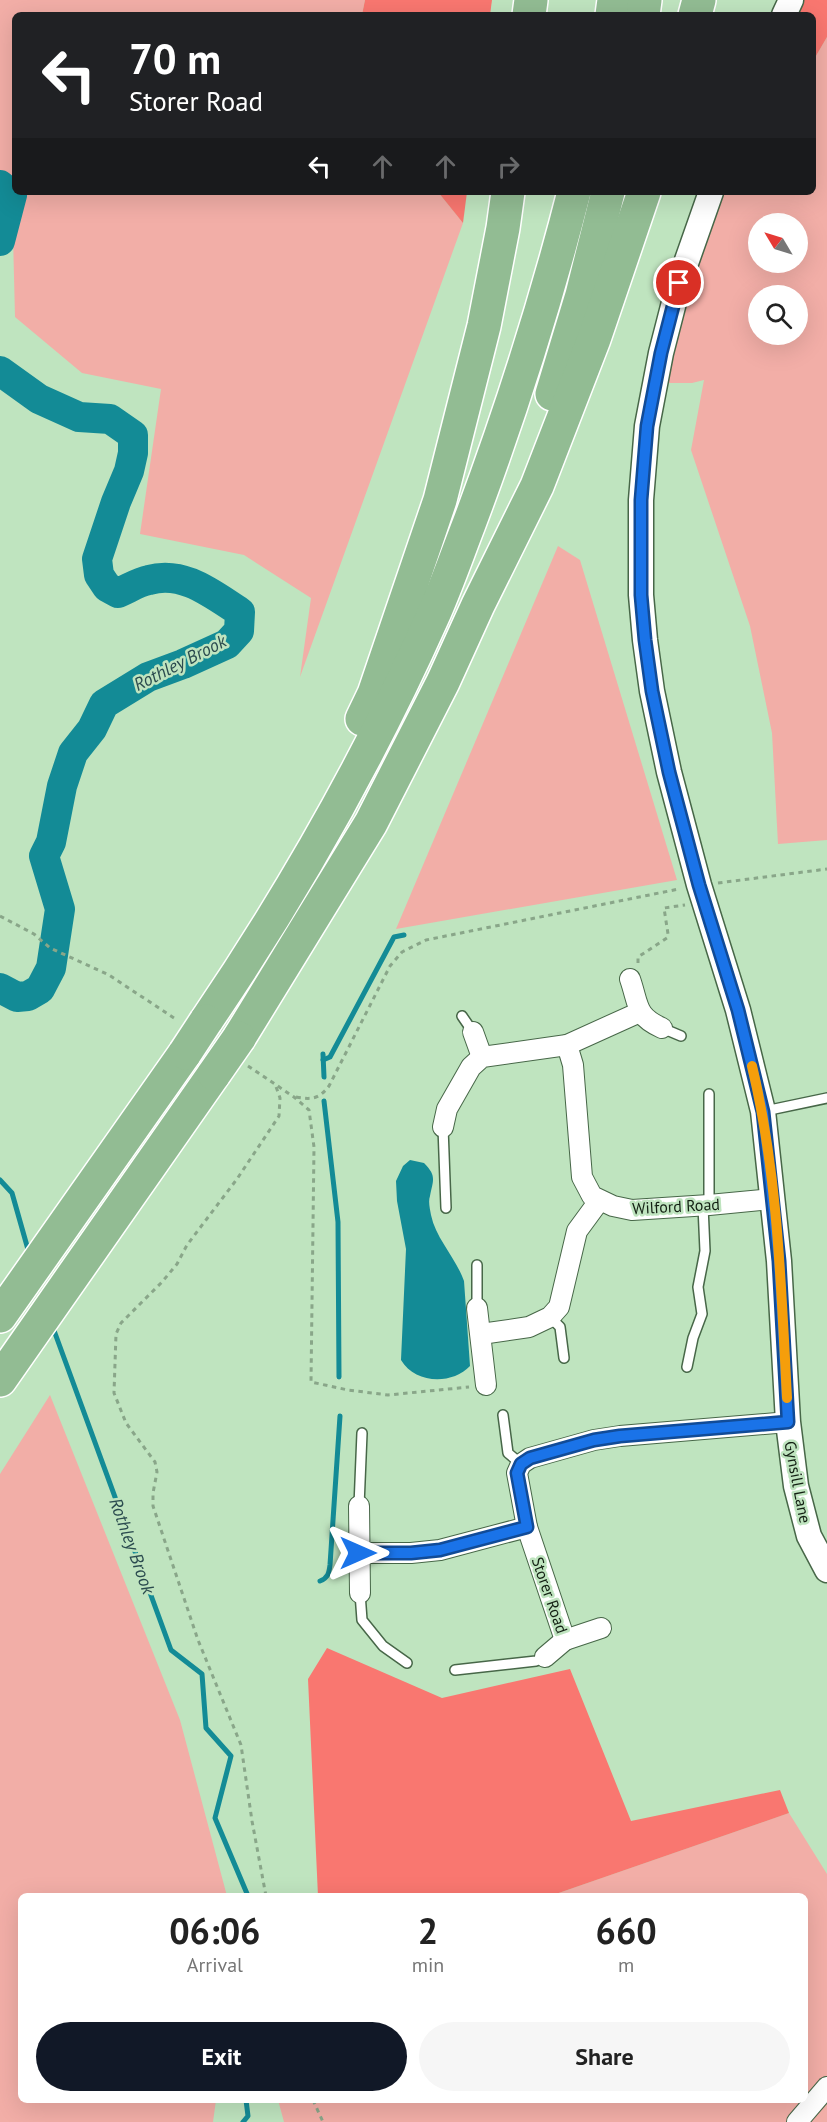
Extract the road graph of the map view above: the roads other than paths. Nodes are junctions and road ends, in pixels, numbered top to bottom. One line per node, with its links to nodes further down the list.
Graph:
1 (508, 195): 8 (highway)
2 (573, 195): 8 (highway)
3 (607, 195): 6 (highway)
4 (643, 195): 6 (highway)
5 (710, 195): 18 (street, Gynsill Lane)
6 (478, 605): 31 (highway, bridge)
7 (630, 981): 9 (street)
8 (231, 984): 25 (highway, bridge)
9 (640, 1012): 11 (street); 14 (street)
10 (462, 1016): 12 (lane)
11 (662, 1028): 13 (lane)
12 (473, 1032): 15 (street)
13 (681, 1036)
14 (567, 1045): 15 (street); 21 (street)
15 (482, 1057): 19 (street)
16 (709, 1094): 22 (lane)
17 (827, 1098): 18 (lane)
18 (763, 1112): 20 (street, Gynsill Lane)
19 (443, 1127): 23 (lane)
20 (772, 1199): 22 (street, Wilford Road); 34 (street, Gynsill Lane)
21 (599, 1201): 22 (street, Wilford Road); 27 (street)
22 (706, 1206): 30 (lane)
23 (446, 1208)
24 (477, 1265): 26 (lane)
25 (8, 1305)
26 (477, 1308): 28 (street)
27 (550, 1317): 28 (street); 29 (lane)
28 (481, 1334): 32 (street)
29 (564, 1358)
30 (687, 1367)
31 (0, 1380)
32 (486, 1385)
33 (503, 1415): 36 (lane)
34 (788, 1422): 36 (street); 40 (street, Gynsill Lane)
35 (362, 1433): 37 (lane)
36 (521, 1464): 38 (street, Storer Road)
37 (359, 1506): 39 (street)
38 (527, 1527): 39 (street); 43 (street, Storer Road)
39 (358, 1553): 41 (street)
40 (827, 1570)
41 (360, 1593): 45 (lane)
42 (601, 1628): 43 (street, Storer Road)
43 (565, 1640): 44 (street, Storer Road)
44 (545, 1657): 46 (lane)
45 (407, 1663)
46 (455, 1670)
47 (827, 2087): 48 (street)
48 (797, 2122)

